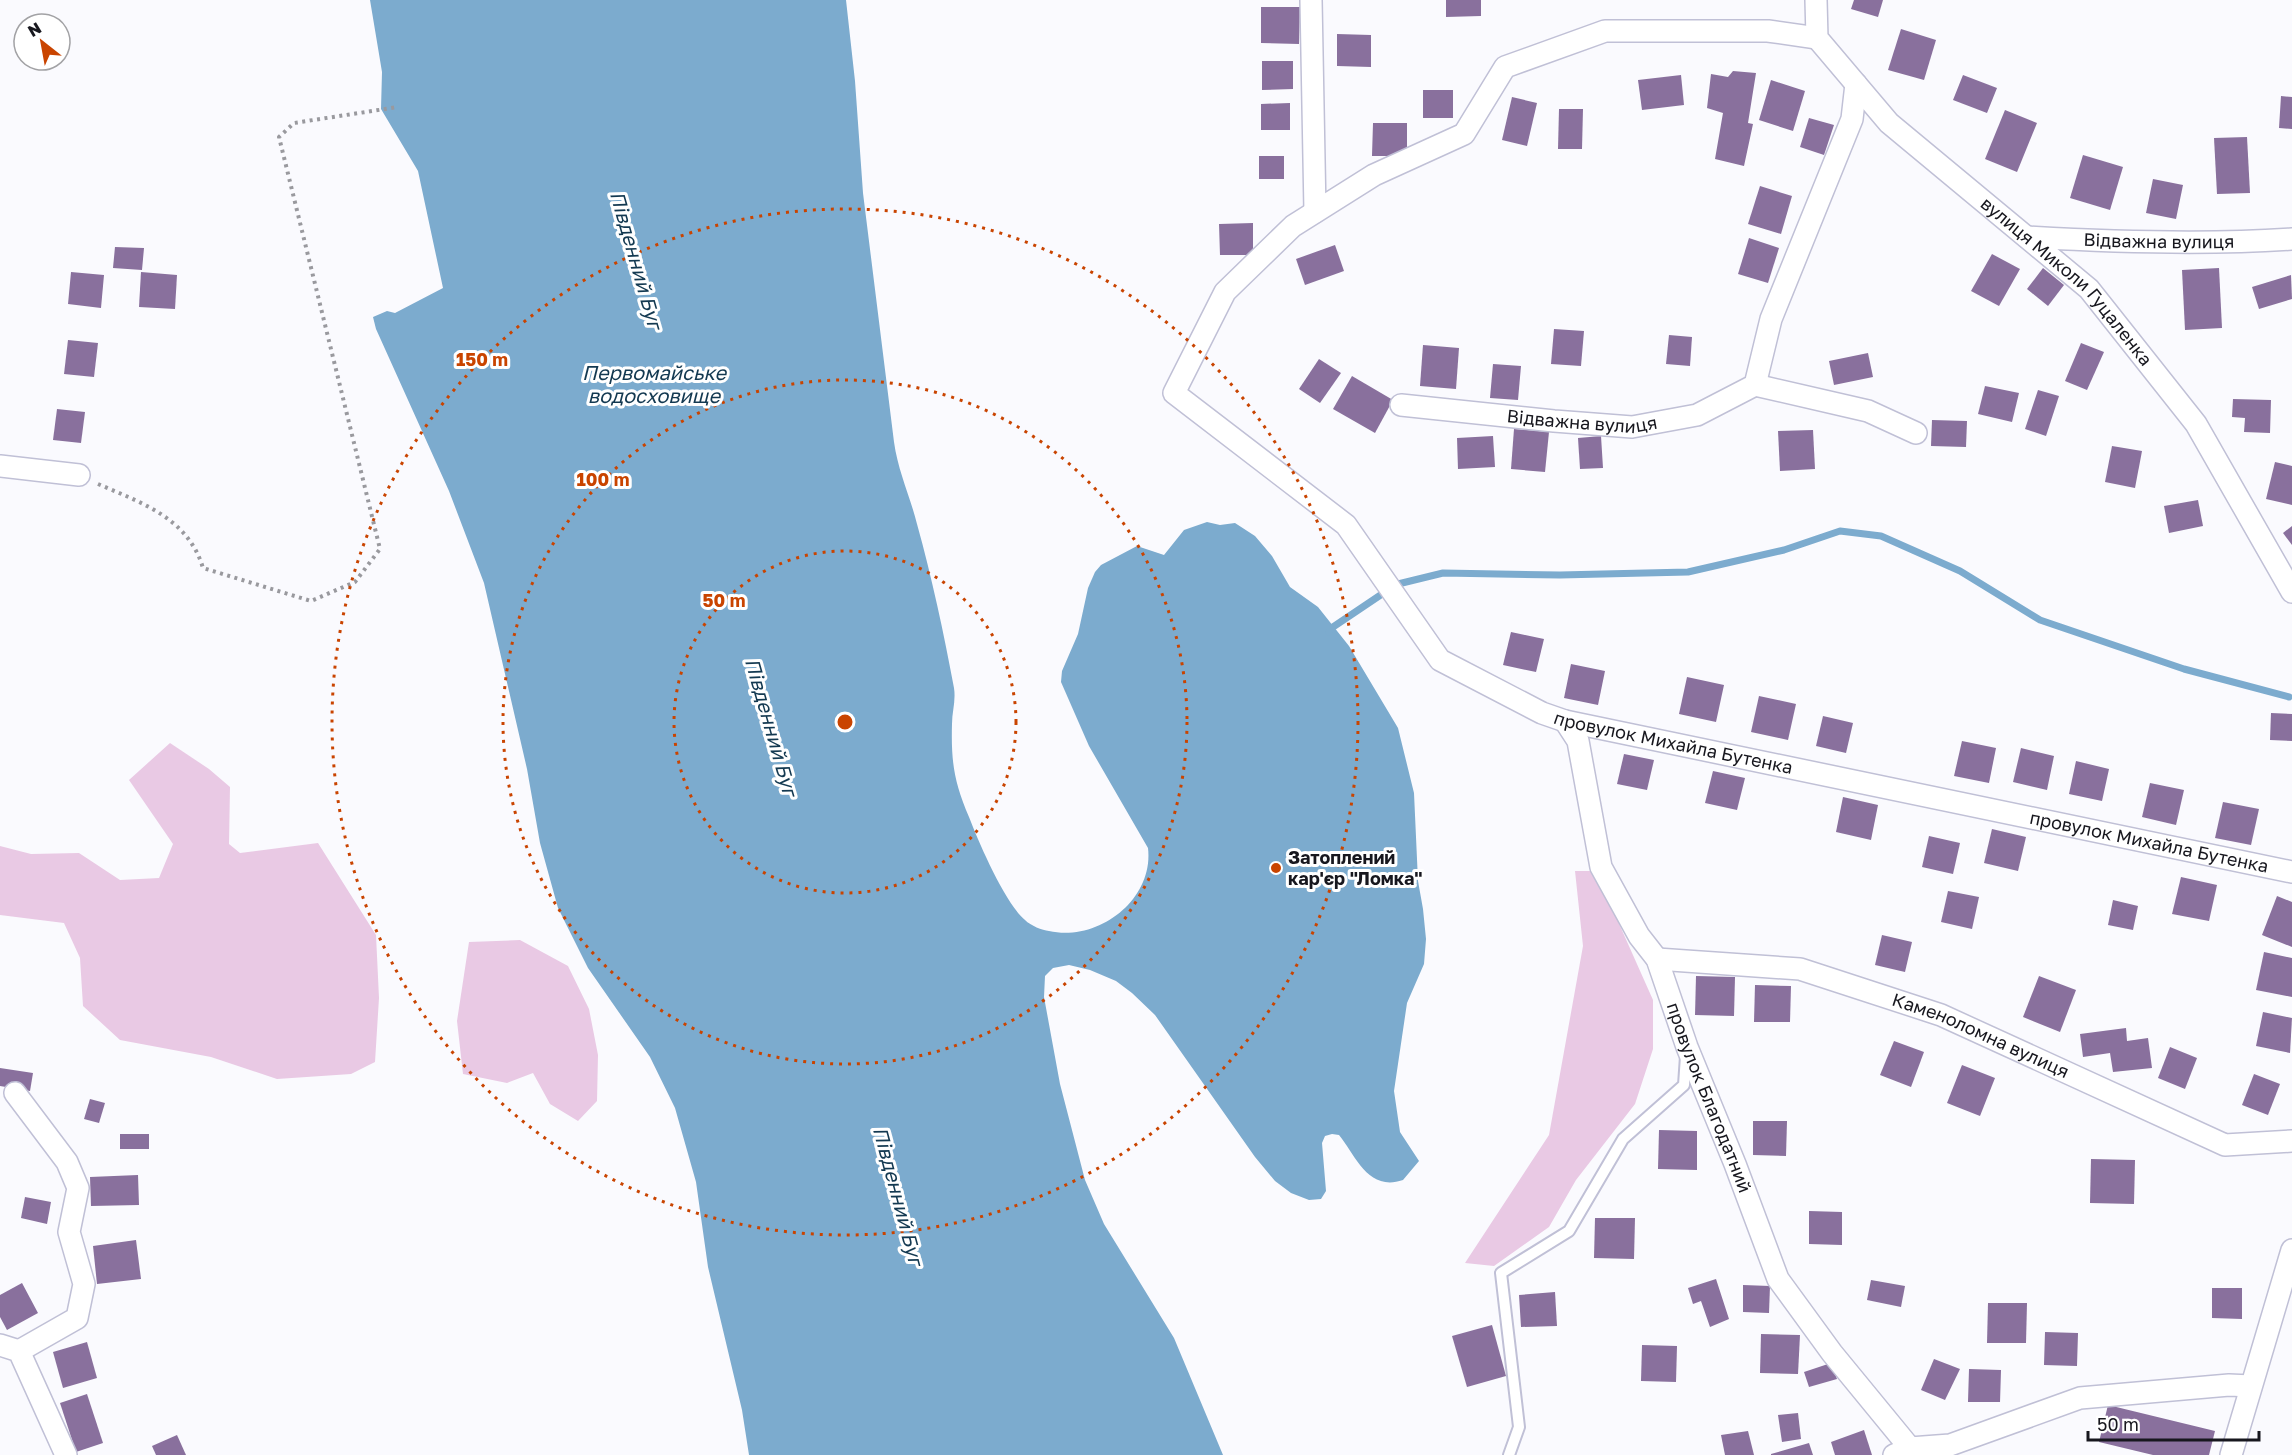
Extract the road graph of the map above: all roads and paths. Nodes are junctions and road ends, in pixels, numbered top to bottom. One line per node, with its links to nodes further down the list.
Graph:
1 (1311, 0): 6 (street)
2 (1816, 0): 3 (street)
3 (1817, 38): 4 (street, вулиця Миколи Гуцаленка); 6 (street)
4 (1856, 84): 7 (street, вулиця Миколи Гуцаленка); 9 (street)
5 (398, 107): 13 (path)
6 (1315, 213): 15 (street, провулок Михайла Бутенка)
7 (2027, 237): 8 (street, Відважна вулиця); 14 (street, вулиця Миколи Гуцаленка)
8 (2292, 239)
9 (1755, 384): 10 (street, Відважна вулиця); 11 (street)
10 (1401, 405)
11 (1916, 433)
12 (0, 466): 13 (street)
13 (79, 476)
14 (2292, 592)
15 (1565, 721): 16 (street, провулок Михайла Бутенка); 17 (street, провулок Благодатний)
16 (2292, 872)
17 (1657, 959): 18 (street, провулок Благодатний); 20 (street, Каменоломна вулиця)
18 (1687, 1047): 24 (street, провулок Благодатний); 26 (lane)
19 (15, 1094): 22 (street)
20 (2292, 1141)
21 (2292, 1250): 23 (street)
22 (10, 1348): 25 (street)
23 (2251, 1386): 24 (street); 27 (street)
24 (1902, 1451)
25 (66, 1455)
26 (1509, 1455)
27 (2231, 1455)

